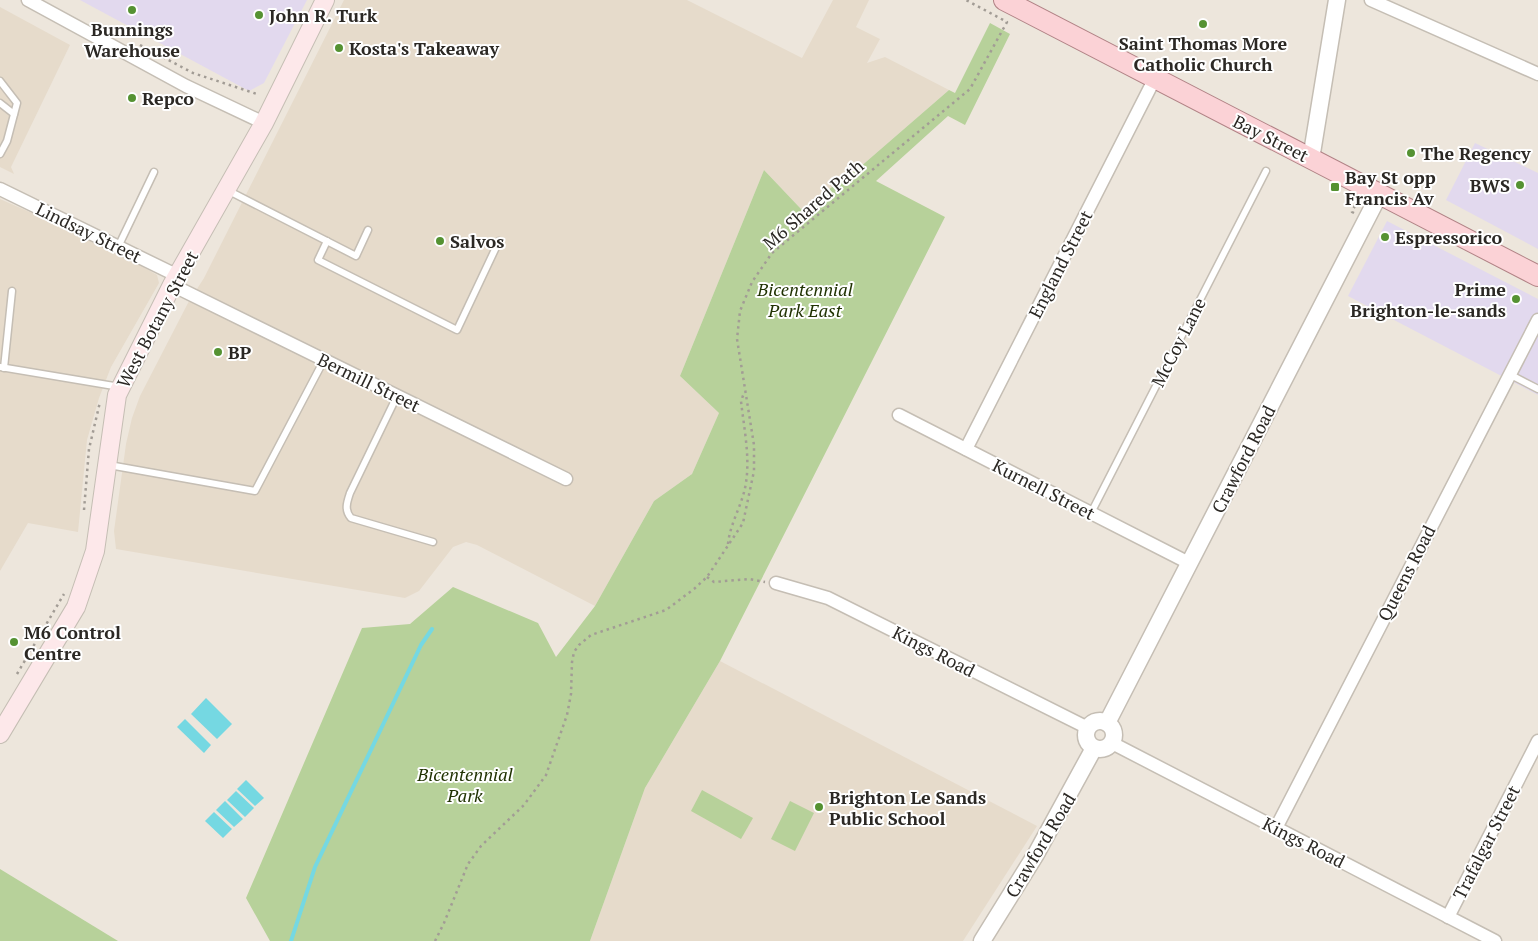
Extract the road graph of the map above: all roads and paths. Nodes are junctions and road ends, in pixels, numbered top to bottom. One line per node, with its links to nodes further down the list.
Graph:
1 (28, 0): 14 (street)
2 (324, 0): 14 (main road, West Botany Street)
3 (966, 0): 37 (path, M6 Shared Path)
4 (1004, 0): 9 (main road, Bay Street)
5 (1337, 0): 16 (street)
6 (1371, 0): 8 (street)
7 (136, 43): 11 (path)
8 (1538, 74)
9 (1155, 78): 16 (main road, Bay Street); 40 (street, England Street)
10 (0, 80): 13 (lane)
11 (257, 94)
12 (0, 103): 13 (lane)
13 (14, 114): 15 (lane)
14 (264, 123): 20 (main road, West Botany Street)
15 (0, 154)
16 (1311, 159): 21 (main road, Bay Street)
17 (1266, 171): 43 (lane, McCoy Lane)
18 (154, 172): 27 (lane)
19 (0, 189): 27 (street, Lindsay Street)
20 (226, 190): 25 (lane); 29 (main road, West Botany Street)
21 (1379, 195): 28 (main road, Bay Street); 46 (street, Crawford Road)
22 (1357, 202): 23 (path)
23 (1352, 212)
24 (368, 230): 25 (lane)
25 (327, 241): 26 (lane)
26 (499, 241)
27 (118, 247): 29 (street, Lindsay Street)
28 (1538, 276)
29 (175, 281): 32 (street, Bermill Street); 35 (main road, West Botany Street)
30 (12, 291): 33 (lane)
31 (1538, 320): 34 (street, Queens Road)
32 (324, 360): 38 (street, Bermill Street); 41 (lane)
33 (2, 368): 35 (lane)
34 (1509, 374): 36 (lane); 55 (street, Queens Road)
35 (121, 387): 41 (main road, West Botany Street)
36 (1538, 389)
37 (744, 392): 45 (path); 45 (path, M6 Shared Path)
38 (397, 396): 42 (street, Bermill Street); 44 (lane)
39 (899, 415): 40 (street, Kurnell Street)
40 (966, 449): 43 (street, Kurnell Street)
41 (107, 465): 51 (main road, West Botany Street)
42 (566, 479)
43 (1091, 513): 46 (street, Kurnell Street)
44 (433, 542)
45 (728, 545): 47 (path, M6 Shared Path)
46 (1189, 563): 49 (street, Crawford Road)
47 (707, 577): 48 (path); 57 (path, M6 Shared Path)
48 (776, 583): 50 (street, Kings Road)
49 (1107, 723): 50 (street); 53 (street)
50 (1088, 728): 54 (street)
51 (0, 734)
52 (1538, 741): 56 (street, Trafalgar Street)
53 (1112, 743): 54 (street); 55 (street, Kings Road)
54 (1094, 748): 58 (street, Crawford Road)
55 (1276, 828): 56 (street, Kings Road)
56 (1448, 916): 59 (street, Kings Road)
57 (435, 941)
58 (982, 941)
59 (1495, 941)

